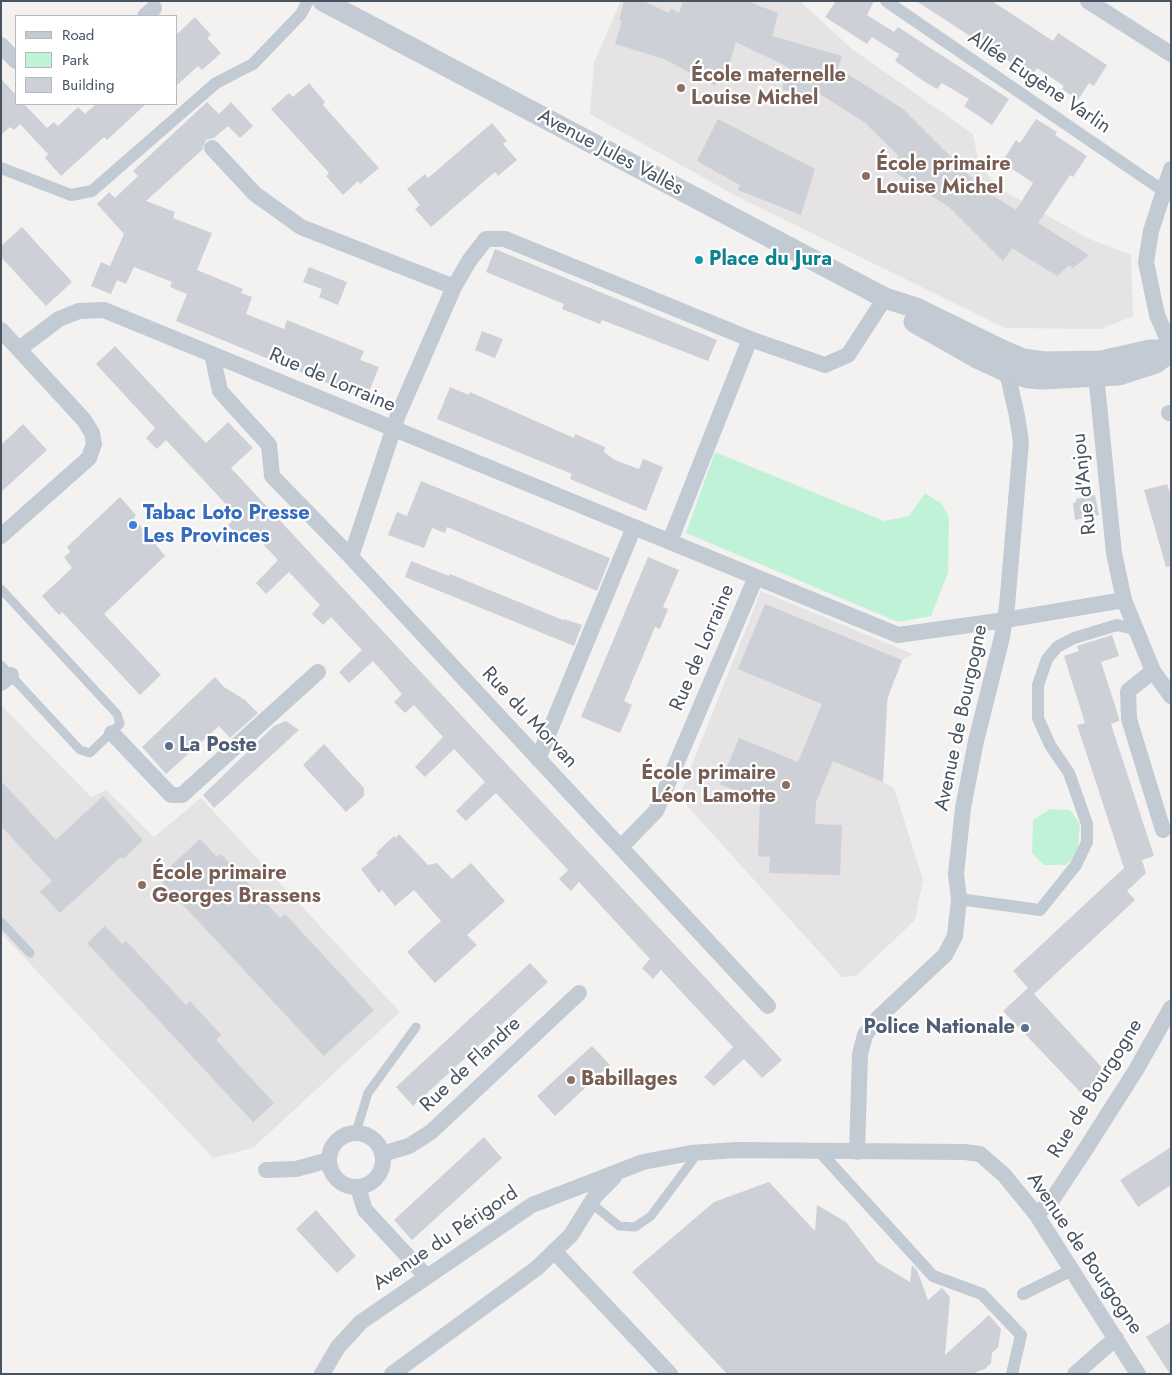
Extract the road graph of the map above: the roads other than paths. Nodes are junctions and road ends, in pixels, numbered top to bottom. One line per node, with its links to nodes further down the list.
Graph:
1 (308, 1): 9 (street)
2 (323, 1): 13 (street, Avenue Jules Vallès)
3 (886, 1): 11 (street, Allée Eugène Varlin)
4 (1088, 1): 6 (street)
5 (1, 45): 7 (street)
6 (1171, 54)
7 (15, 60)
8 (212, 148): 12 (street)
9 (1, 168)
10 (1171, 169): 11 (street)
11 (1167, 194): 17 (street)
12 (454, 286): 15 (street); 22 (street)
13 (890, 301): 15 (street); 20 (street, Avenue Jules Vallès); 21 (street, Avenue Jules Vallès)
14 (1, 330): 16 (street)
15 (750, 339): 25 (street)
16 (19, 349): 18 (street, Rue de Lorraine); 24 (street)
17 (1171, 350): 19 (street)
18 (212, 354): 22 (street, Rue de Lorraine); 26 (street, Rue du Morvan)
19 (1095, 369): 20 (street); 29 (street, Rue d'Anjou)
20 (1043, 371): 21 (street, Avenue Jules Vallès)
21 (1007, 372): 30 (street, Avenue de Bourgogne)
22 (394, 430): 23 (street, Rue de Lorraine); 26 (street)
23 (634, 527): 25 (street, Rue de Lorraine); 37 (street)
24 (1, 536)
25 (670, 541): 27 (street, Rue de Lorraine)
26 (351, 557): 37 (street, Rue du Morvan)
27 (756, 577): 30 (street); 39 (street, Rue de Lorraine)
28 (1, 589): 36 (lane)
29 (1124, 600): 30 (street); 31 (street, Rue d'Anjou)
30 (1005, 620): 40 (street, Avenue de Bourgogne)
31 (1134, 629): 32 (street, Rue d'Anjou); 40 (street)
32 (1153, 671): 35 (street, Rue d'Anjou); 38 (street)
33 (318, 672): 36 (street)
34 (4, 674): 36 (lane)
35 (1170, 693)
36 (112, 733)
37 (538, 759): 39 (street, Rue du Morvan)
38 (1163, 830)
39 (621, 847): 44 (street, Rue du Morvan)
40 (959, 899): 49 (street, Avenue de Bourgogne)
41 (1, 922): 42 (lane)
42 (30, 953)
43 (579, 993): 51 (street, Rue de Flandre)
44 (768, 1006)
45 (1171, 1008): 57 (street, Rue de Bourgogne)
46 (416, 1027): 47 (lane)
47 (356, 1132): 51 (street); 52 (street)
48 (820, 1152): 49 (street, Avenue du Périgord); 50 (street, Avenue du Périgord); 66 (street)
49 (857, 1152): 57 (street, Avenue de Bourgogne)
50 (698, 1153): 54 (street, Avenue du Périgord); 56 (lane)
51 (382, 1154): 55 (street)
52 (329, 1160): 53 (street); 55 (street)
53 (266, 1170)
54 (618, 1173): 56 (street, Avenue du Périgord); 60 (street, Avenue du Périgord)
55 (358, 1188): 60 (street)
56 (591, 1203): 58 (street, Avenue du Périgord)
57 (1036, 1214): 59 (street, Avenue de Bourgogne)
58 (554, 1251): 64 (street, Avenue du Périgord); 65 (street)
59 (1072, 1270): 61 (street); 62 (street, Avenue de Bourgogne)
60 (426, 1276): 63 (street, Avenue du Périgord)
61 (1023, 1294)
62 (1116, 1338): 67 (street); 68 (street, Avenue de Bourgogne)
63 (322, 1374)
64 (392, 1374)
65 (670, 1374)
66 (1012, 1374)
67 (1075, 1374)
68 (1138, 1374)

